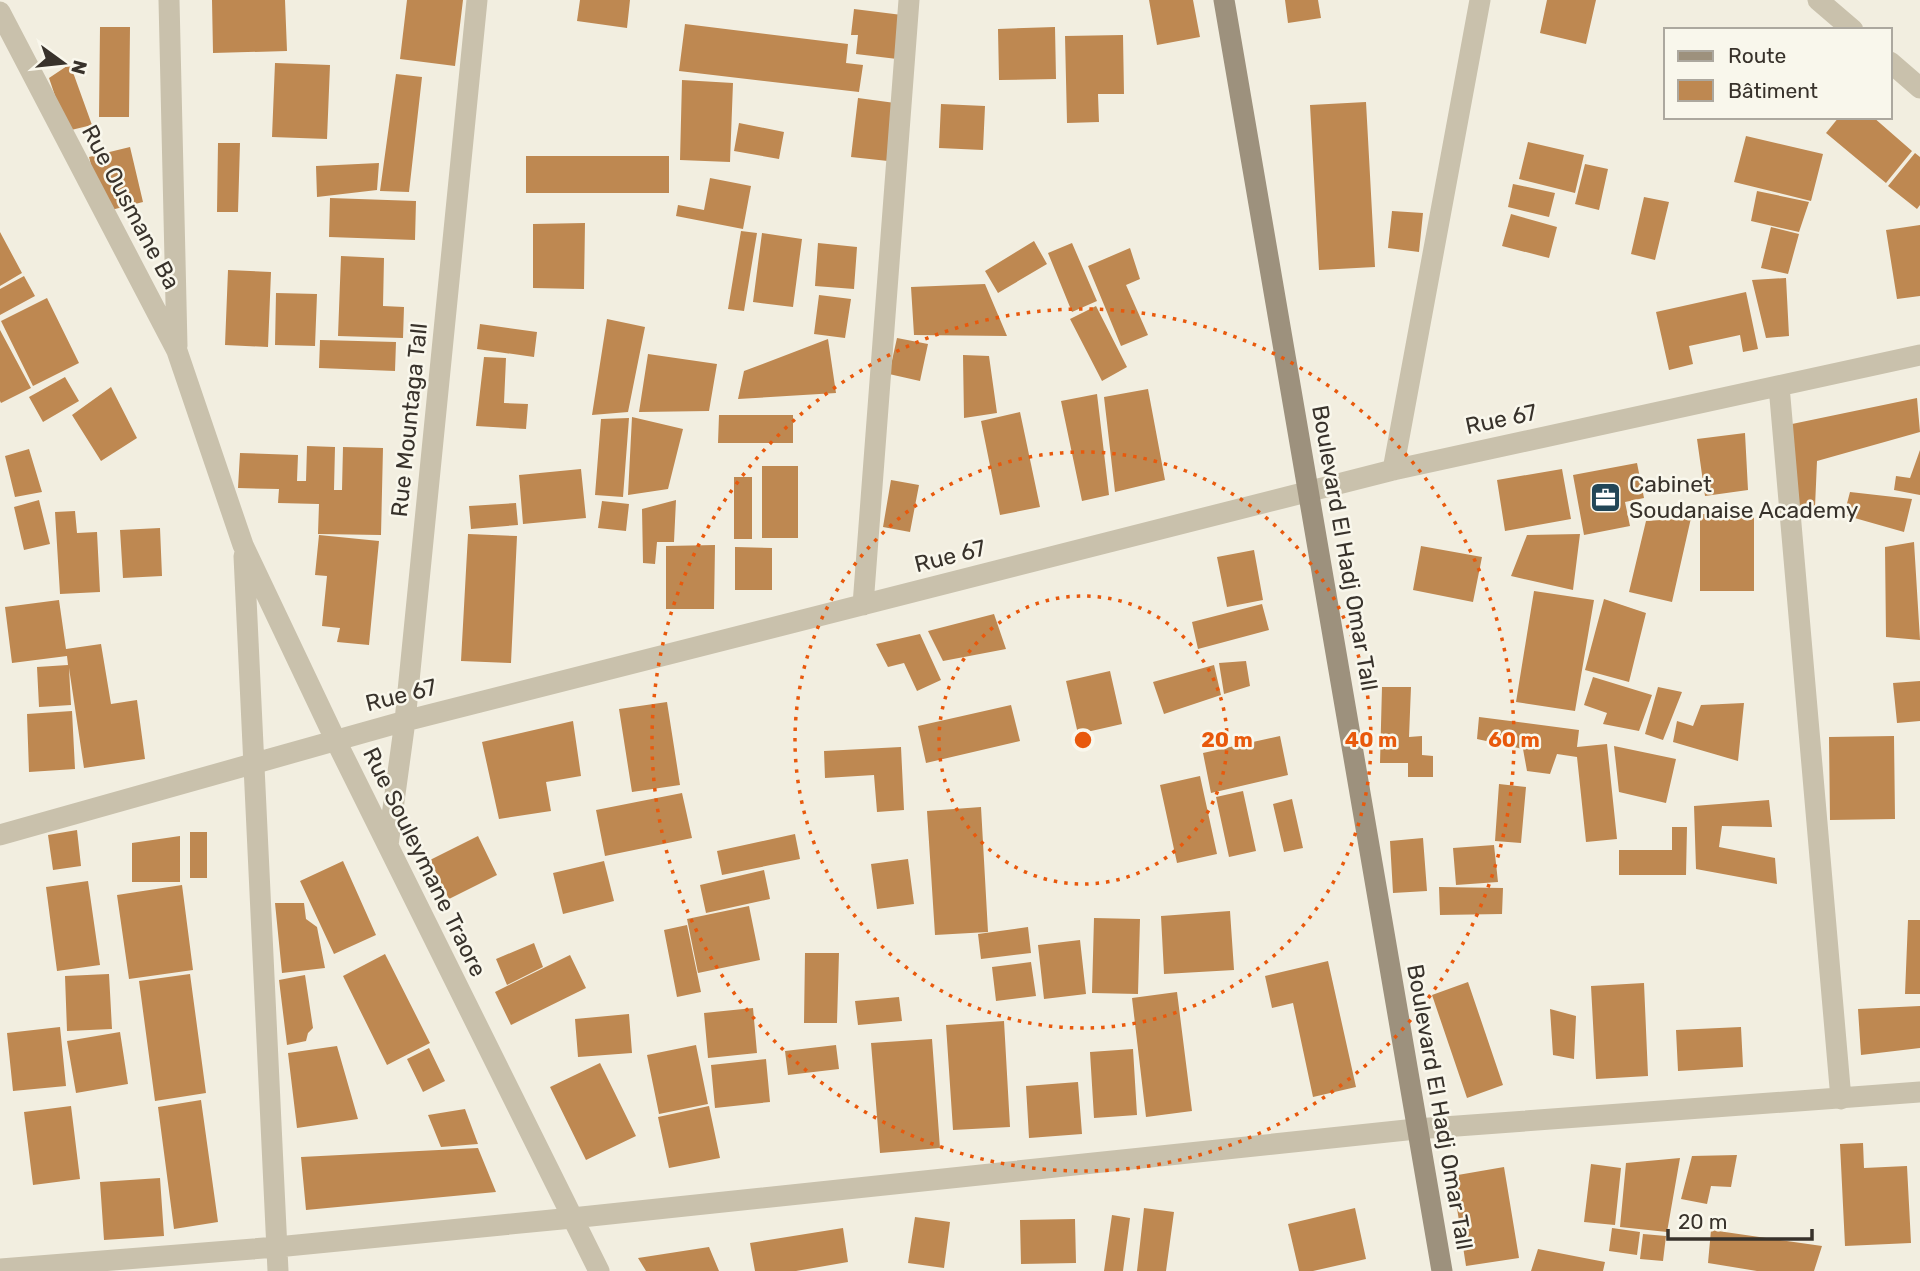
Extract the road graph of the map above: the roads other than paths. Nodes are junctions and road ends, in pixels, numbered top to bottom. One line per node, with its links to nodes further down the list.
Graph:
1 (169, 0): 11 (street)
2 (477, 0): 18 (street, Rue Mountaga Tall)
3 (909, 0): 17 (street)
4 (1224, 0): 15 (street, Boulevard El Hadj Omar Tall)
5 (1480, 0): 14 (street)
6 (1818, 0): 8 (street)
7 (0, 12): 11 (street, Rue Ousmane Ba)
8 (1851, 28)
9 (1892, 64): 10 (street)
10 (1920, 88)
11 (177, 351): 16 (street, Rue Souleymane Traore)
12 (1920, 355): 13 (street, Rue 67)
13 (1779, 386): 14 (street, Rue 67); 24 (street)
14 (1393, 470): 15 (street, Rue 67)
15 (1309, 492): 17 (street, Rue 67); 25 (street, Boulevard El Hadj Omar Tall)
16 (243, 545): 19 (street, Rue Souleymane Traore); 20 (street)
17 (863, 605): 18 (street, Rue 67)
18 (405, 721): 19 (street, Rue 67); 22 (street, Rue Mountaga Tall)
19 (335, 739): 20 (street, Rue 67); 22 (street, Rue Souleymane Traore)
20 (254, 763): 21 (street, Rue 67); 27 (street)
21 (0, 835)
22 (388, 845): 26 (street, Rue Souleymane Traore)
23 (1920, 1092): 24 (street)
24 (1842, 1099): 25 (street)
25 (1416, 1129): 26 (street); 31 (street, Boulevard El Hadj Omar Tall)
26 (572, 1218): 27 (street); 30 (street, Rue Souleymane Traore)
27 (276, 1247): 28 (street); 29 (street)
28 (0, 1269)
29 (278, 1271)
30 (599, 1271)
31 (1442, 1271)

